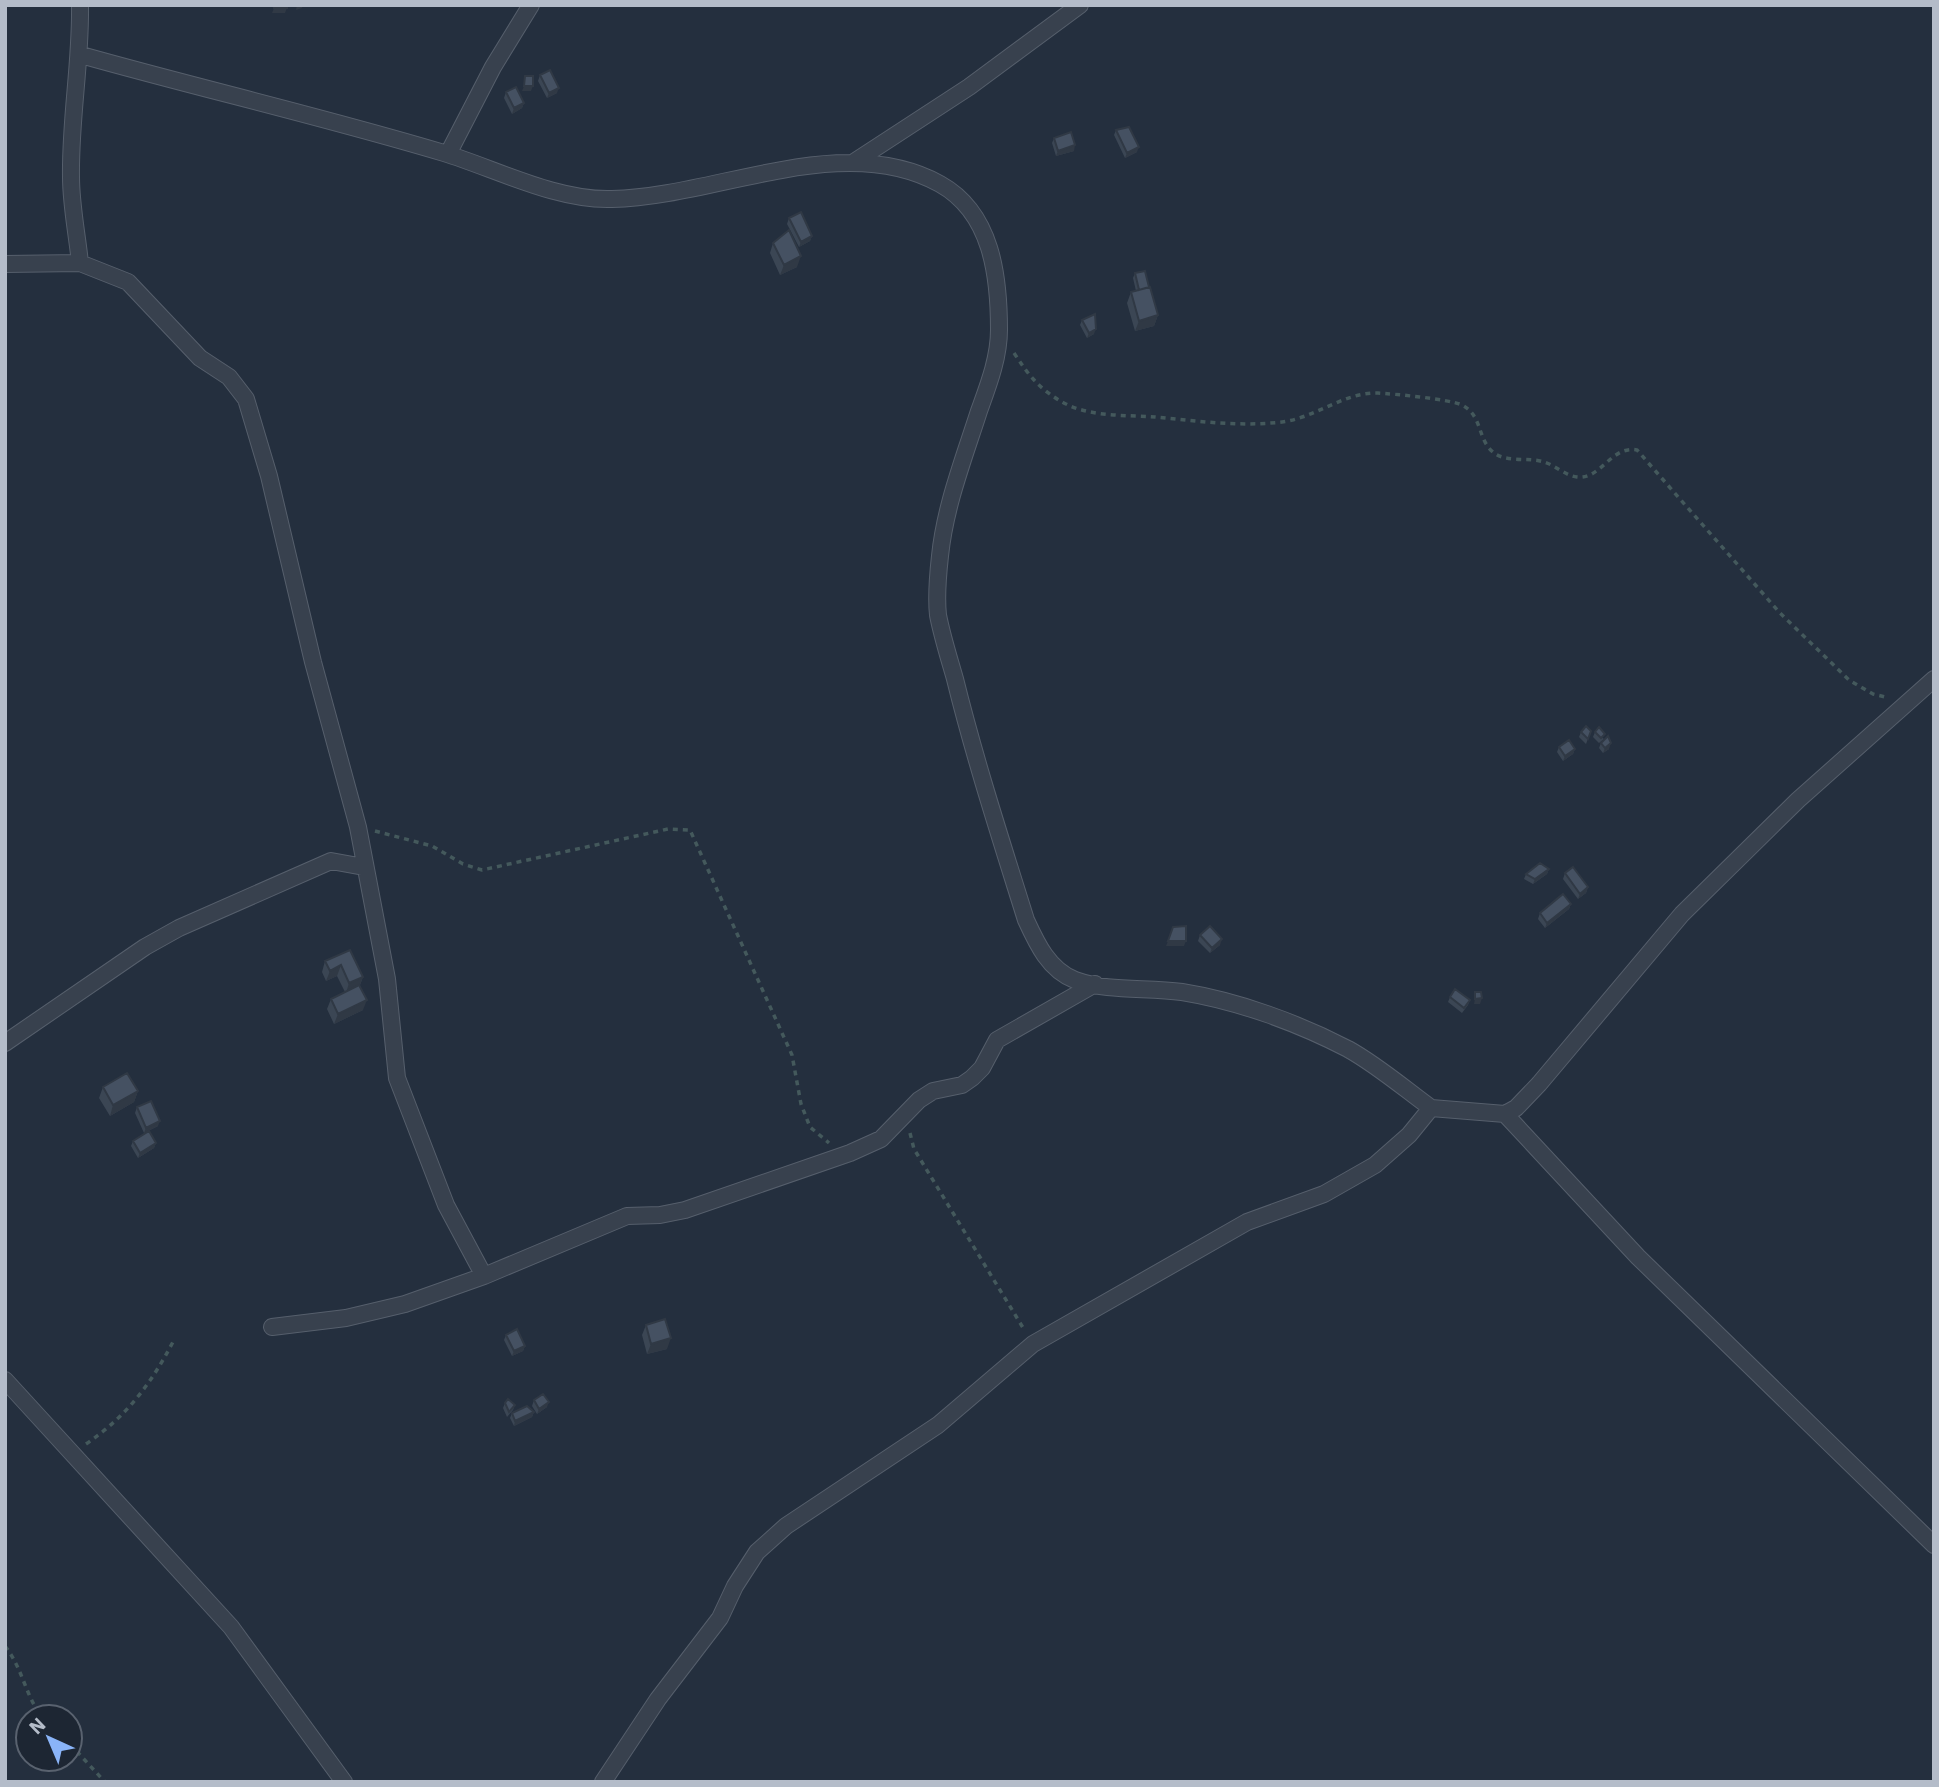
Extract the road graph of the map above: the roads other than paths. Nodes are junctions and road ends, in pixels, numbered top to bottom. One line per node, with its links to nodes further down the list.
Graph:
1 (80, 5): 4 (street)
2 (531, 5): 5 (street)
3 (1080, 5): 6 (street)
4 (81, 55): 5 (street); 7 (street)
5 (448, 155): 6 (street)
6 (854, 162): 11 (street)
7 (80, 263): 8 (street); 10 (street)
8 (5, 264)
9 (1934, 679): 14 (street)
10 (364, 867): 12 (street); 15 (street)
11 (1095, 984): 13 (street); 15 (street)
12 (5, 1043)
13 (1432, 1108): 14 (street); 20 (street)
14 (1505, 1114): 18 (street)
15 (484, 1276): 16 (street)
16 (272, 1327)
17 (5, 1380): 19 (street)
18 (1934, 1545)
19 (344, 1782)
20 (603, 1782)

